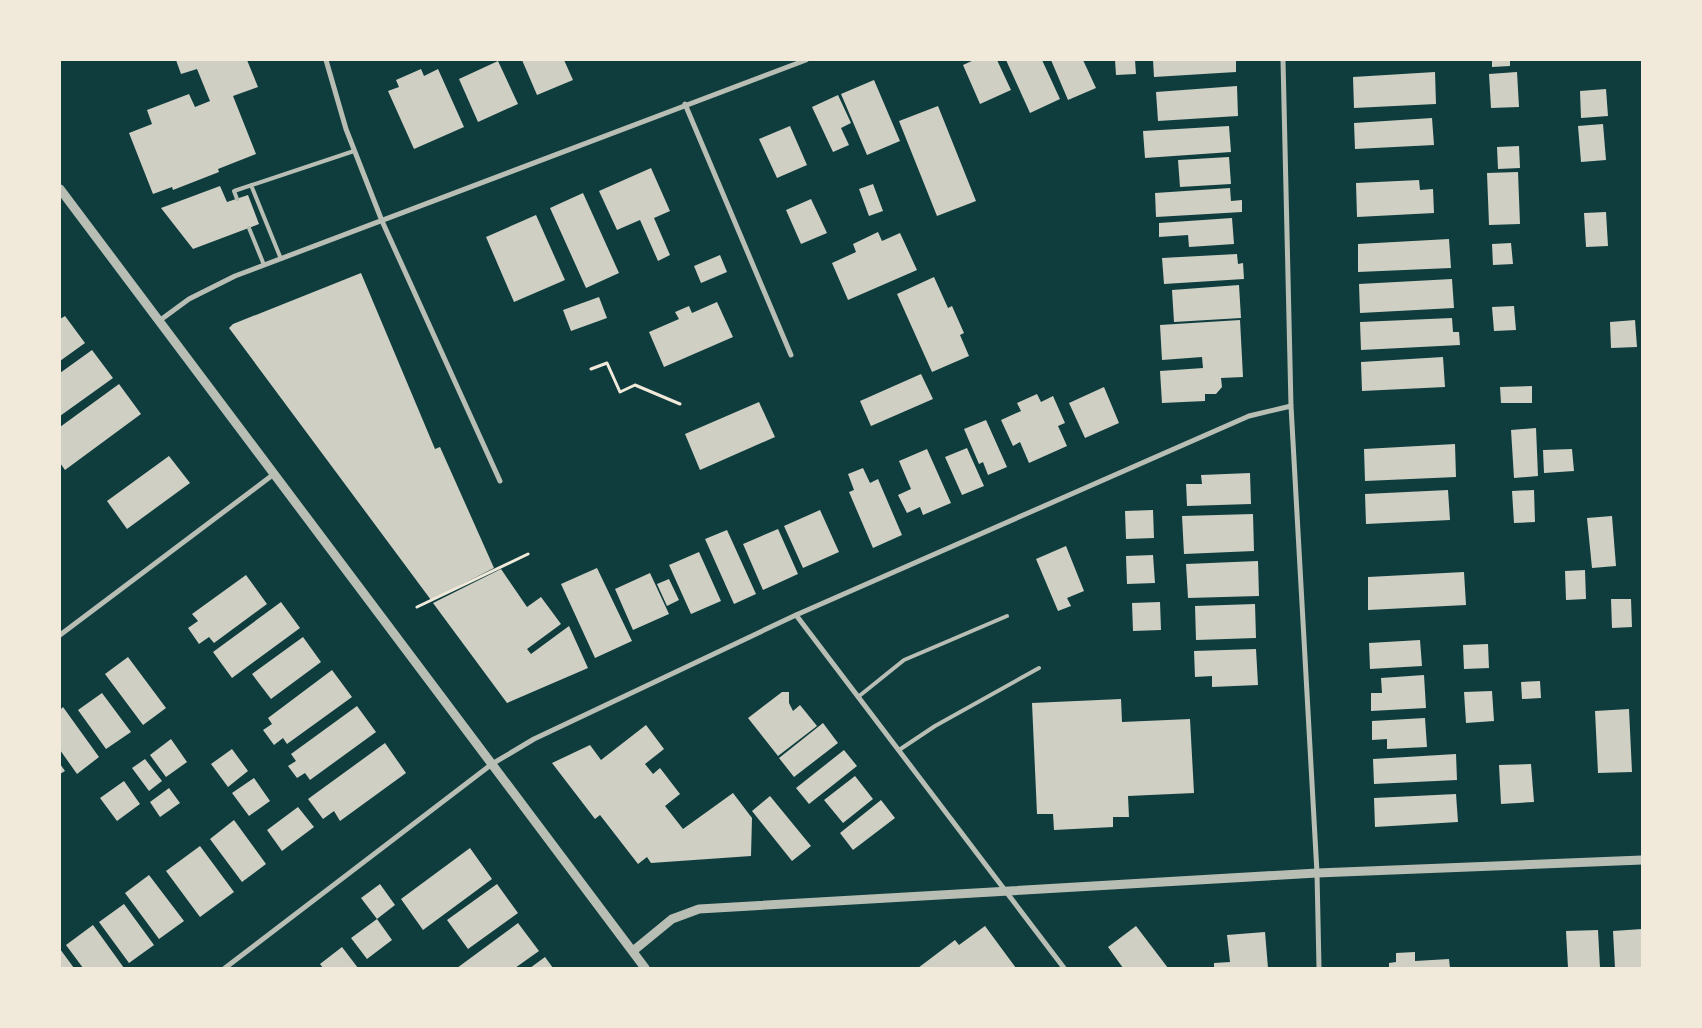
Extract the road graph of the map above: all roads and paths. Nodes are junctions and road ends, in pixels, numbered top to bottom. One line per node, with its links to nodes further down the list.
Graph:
1 (326, 60): 5 (street)
2 (806, 60): 4 (street)
3 (1283, 60): 17 (street)
4 (685, 104): 9 (street); 14 (street)
5 (354, 150): 6 (lane); 9 (street)
6 (252, 184): 8 (lane); 11 (lane)
7 (60, 189): 13 (street)
8 (237, 199)
9 (382, 222): 11 (street); 19 (street)
10 (249, 228): 12 (lane)
11 (281, 259): 12 (street)
12 (264, 265): 13 (street)
13 (159, 321): 18 (street)
14 (791, 355)
15 (591, 369): 16 (path)
16 (680, 404)
17 (1291, 406): 22 (street); 30 (street)
18 (275, 474): 24 (street); 28 (street)
19 (500, 481)
20 (528, 554): 21 (path)
21 (417, 607)
22 (796, 616): 26 (street); 28 (street)
23 (1007, 616): 26 (lane)
24 (60, 635)
25 (1039, 668): 27 (lane)
26 (858, 697): 27 (street)
27 (899, 750): 31 (street)
28 (492, 764): 32 (street); 33 (street)
29 (1642, 860): 30 (street)
30 (1317, 873): 31 (street); 36 (street)
31 (1005, 891): 32 (street); 35 (street)
32 (633, 951): 34 (street)
33 (225, 968)
34 (645, 968)
35 (1064, 968)
36 (1319, 968)

